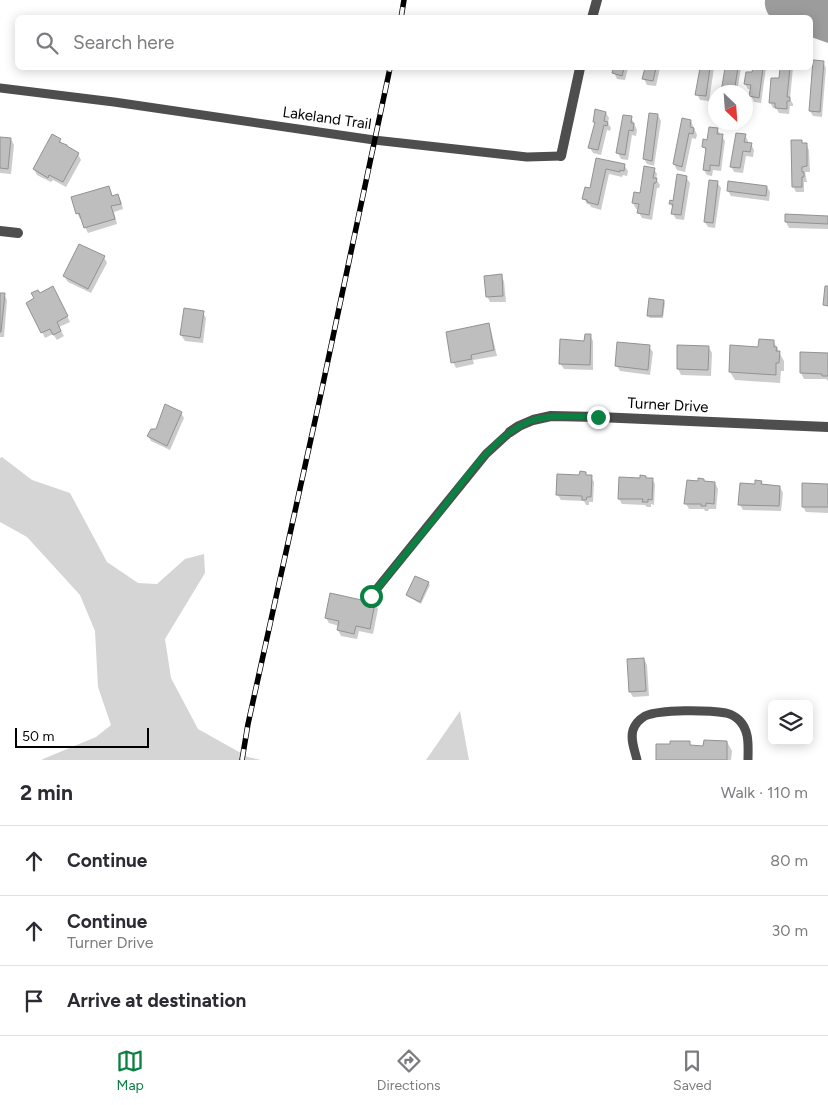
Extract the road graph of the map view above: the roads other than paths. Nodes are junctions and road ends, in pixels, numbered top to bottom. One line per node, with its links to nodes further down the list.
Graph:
1 (597, 0): 2 (street)
2 (593, 15)
3 (580, 70): 5 (street, Lakeland Trail)
4 (0, 88): 5 (lane, Lakeland Trail)
5 (561, 156)
6 (0, 231): 7 (street)
7 (18, 233)
8 (828, 427): 9 (street, Turner Drive)
9 (510, 432): 10 (lane)
10 (371, 596)
11 (638, 760): 12 (lane)
12 (748, 760)

